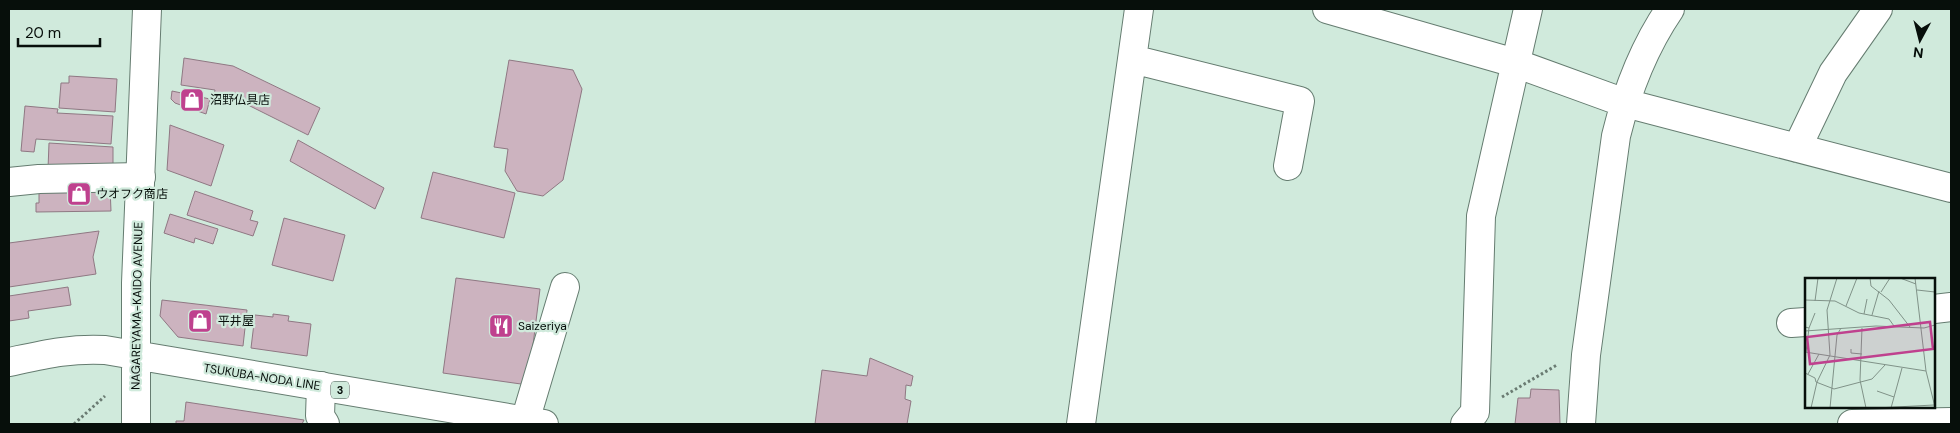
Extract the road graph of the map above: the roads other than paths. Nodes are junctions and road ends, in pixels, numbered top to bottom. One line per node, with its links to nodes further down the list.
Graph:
1 (148, 9): 12 (street, NAGAREYAMA-KAIDO AVENUE)
2 (1139, 9): 7 (street)
3 (1327, 9): 8 (street)
4 (1528, 9): 8 (street)
5 (1670, 9): 9 (street)
6 (1878, 9): 10 (street)
7 (1132, 59): 11 (street); 26 (street)
8 (1515, 63): 9 (street); 21 (street)
9 (1624, 103): 10 (street); 27 (street)
10 (1797, 148): 14 (street)
11 (1288, 166)
12 (140, 177): 13 (street); 18 (street, NAGAREYAMA-KAIDO AVENUE)
13 (9, 182)
14 (1951, 188)
15 (565, 287): 23 (street)
16 (1951, 307): 17 (street)
17 (1935, 309)
18 (135, 356): 19 (street, TSUKUBA-NODA LINE / 3); 20 (street, TSUKUBA-NODA LINE / 3); 24 (street, NAGAREYAMA-KAIDO AVENUE)
19 (9, 362)
20 (322, 386): 23 (street, TSUKUBA-NODA LINE / 3); 25 (street)
21 (1470, 418)
22 (1951, 422): 28 (street)
23 (535, 423)
24 (136, 424)
25 (325, 424)
26 (1081, 424)
27 (1581, 424)
28 (1852, 424)

